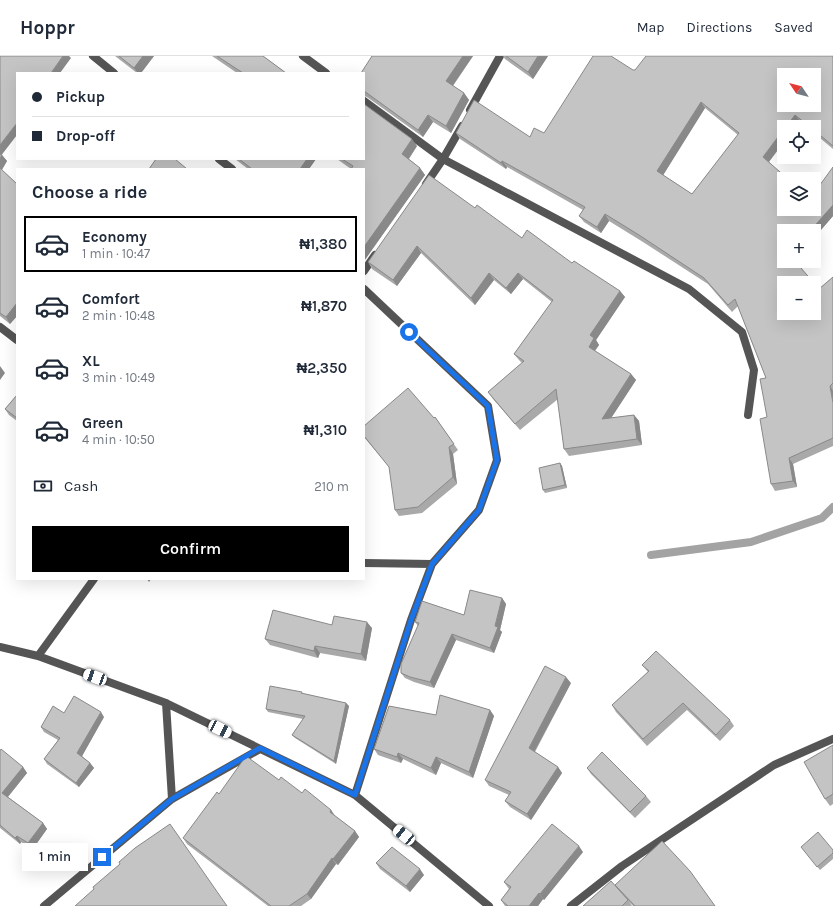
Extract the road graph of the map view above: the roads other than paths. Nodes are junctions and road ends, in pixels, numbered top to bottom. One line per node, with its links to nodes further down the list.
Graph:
1 (92, 56): 4 (street)
2 (303, 56): 5 (street)
3 (500, 56): 7 (street)
4 (113, 72)
5 (325, 72)
6 (365, 102): 7 (street)
7 (443, 159): 10 (street); 16 (street)
8 (221, 160): 9 (street)
9 (231, 168)
10 (421, 190)
11 (382, 246): 12 (street)
12 (365, 270)
13 (365, 290): 18 (street)
14 (0, 327): 15 (street)
15 (16, 339)
16 (748, 415)
17 (365, 563): 18 (street)
18 (432, 564): 25 (street)
19 (93, 580): 21 (street)
20 (0, 647): 21 (street)
21 (38, 656): 22 (street)
22 (166, 703): 24 (street); 26 (street)
23 (833, 739): 29 (street)
24 (260, 748): 25 (street); 26 (street)
25 (355, 795): 28 (street)
26 (172, 799): 27 (street)
27 (44, 906)
28 (489, 906)
29 (571, 906)

